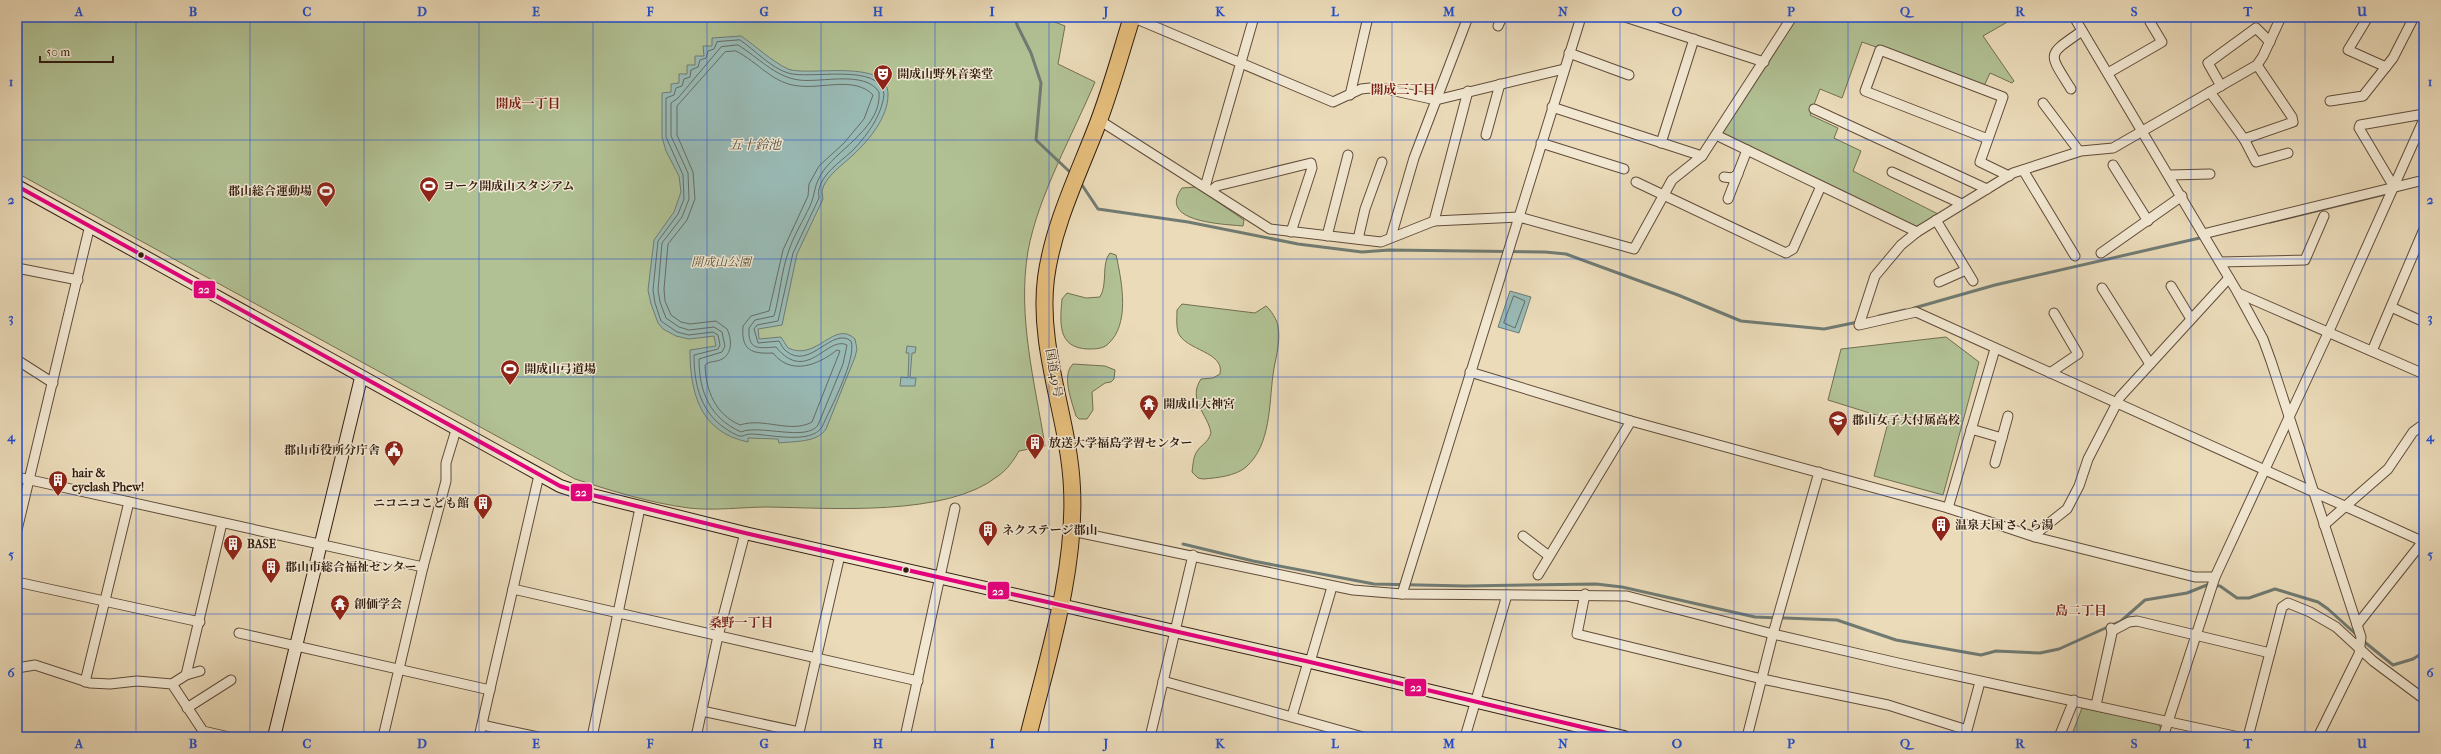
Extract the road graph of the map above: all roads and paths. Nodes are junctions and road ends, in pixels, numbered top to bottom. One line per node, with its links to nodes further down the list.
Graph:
1 (1132, 17): 20 (street); 39 (highway, 国道49号)
2 (1254, 17): 20 (street)
3 (1368, 17): 31 (street)
4 (1468, 17): 32 (street)
5 (1502, 17): 14 (street)
6 (1581, 17): 18 (street)
7 (1625, 17): 16 (street)
8 (1792, 17): 19 (street)
9 (2074, 17): 15 (street)
10 (2281, 17): 17 (street)
11 (2368, 17): 22 (street)
12 (2414, 17): 22 (street)
13 (2150, 22): 24 (street)
14 (1498, 26)
15 (2082, 31): 24 (street); 28 (street)
16 (1694, 39): 19 (street); 46 (street)
17 (2270, 42): 21 (street); 27 (street)
18 (1569, 53): 23 (street); 25 (street)
19 (1764, 62): 41 (street)
20 (1242, 64): 31 (street); 67 (street)
21 (2257, 65): 27 (street); 44 (street)
22 (2386, 67): 33 (street)
23 (1564, 69): 26 (street); 35 (street)
24 (2108, 73): 40 (street)
25 (1629, 75)
26 (1500, 84): 29 (street); 42 (street)
27 (2221, 86): 30 (street)
28 (2071, 89)
29 (1468, 91): 32 (street); 76 (street)
30 (2210, 92): 40 (street); 44 (street)
31 (1350, 94): 32 (street)
32 (1436, 100): 84 (street)
33 (2330, 101)
34 (2043, 103): 48 (street)
35 (1552, 106): 45 (street); 46 (street)
36 (1814, 108): 68 (street)
37 (2424, 114): 66 (street)
38 (2424, 119): 66 (street)
39 (1099, 120): 67 (street); 136 (highway, 国道49号)
40 (2144, 131): 48 (street); 59 (street)
41 (1716, 134): 47 (street); 51 (street)
42 (1486, 135)
43 (1988, 139): 43 (street); 60 (street)
44 (2244, 139): 49 (street)
45 (1541, 143): 54 (street); 74 (street)
46 (1661, 143): 51 (street)
47 (1747, 150): 57 (street); 65 (street)
48 (2078, 152): 55 (street)
49 (2288, 153)
50 (1348, 155): 83 (street)
51 (1702, 156): 69 (street)
52 (1382, 162): 85 (street)
53 (2113, 165): 77 (street)
54 (1624, 169)
55 (2023, 170): 60 (street); 88 (street)
56 (1892, 172): 72 (street)
57 (1738, 174): 61 (street); 71 (street)
58 (2210, 174): 59 (street)
59 (2169, 175): 70 (street)
60 (2009, 176): 68 (street)
61 (1724, 177)
62 (2424, 180): 66 (street)
63 (1636, 182): 69 (street)
64 (17, 186): 78 (main road)
65 (1821, 186): 69 (street); 81 (street)
66 (2394, 187): 82 (street); 103 (street)
67 (1208, 189): 80 (street); 80 (street)
68 (1987, 189): 72 (street)
69 (1662, 196): 74 (street)
70 (2182, 196): 77 (street); 82 (street)
71 (1728, 199)
72 (1962, 204): 75 (street)
73 (2324, 216): 89 (street)
74 (1519, 217): 76 (street); 108 (street)
75 (1936, 220): 81 (street); 91 (street)
76 (1434, 221): 84 (street)
77 (2148, 221): 87 (street)
78 (90, 225): 93 (street); 111 (main road)
79 (2424, 228): 86 (street)
80 (1291, 232): 83 (street)
81 (1917, 232): 104 (street)
82 (2203, 234): 89 (street)
83 (1327, 236): 85 (street)
84 (1391, 237): 85 (street)
85 (1358, 239)
86 (2422, 241): 99 (street)
87 (2101, 253)
88 (2076, 256)
89 (2220, 262): 92 (street)
90 (17, 268): 93 (street)
91 (1966, 270): 94 (street); 95 (street)
92 (2229, 278): 98 (street); 101 (street)
93 (78, 280): 112 (street)
94 (1973, 281)
95 (1939, 282)
96 (2171, 286): 101 (street)
97 (2102, 288): 107 (street)
98 (2238, 293): 103 (street); 115 (street)
99 (2391, 307): 102 (street); 105 (street)
100 (2054, 313): 109 (street)
101 (2191, 320): 107 (street)
102 (2424, 322)
103 (2329, 331): 105 (street); 115 (street)
104 (1995, 349): 109 (street); 118 (street)
105 (2372, 351): 110 (street)
106 (17, 360): 112 (street)
107 (2150, 364): 113 (street)
108 (1470, 372): 116 (street); 152 (street)
109 (2050, 373): 113 (street)
110 (2424, 374)
111 (361, 378): 119 (main road); 141 (main road)
112 (53, 383): 126 (street)
113 (2117, 403): 122 (street); 139 (street)
114 (2008, 416): 120 (street)
115 (2290, 417): 122 (street); 127 (street)
116 (1631, 421): 123 (street); 144 (street)
117 (2424, 424): 129 (street)
118 (1971, 429): 120 (street); 132 (street)
119 (456, 430): 124 (main road); 145 (street)
120 (2002, 438): 121 (street)
121 (1995, 463)
122 (2264, 471): 127 (street); 147 (street)
123 (1819, 472): 132 (street); 162 (street)
124 (539, 475): 130 (main road); 151 (street)
125 (17, 477): 126 (street)
126 (29, 480): 128 (street); 135 (street)
127 (2314, 492): 129 (street); 134 (street)
128 (129, 502): 133 (street); 155 (street)
129 (2345, 506): 134 (street); 140 (street)
130 (640, 508): 137 (main road); 157 (street)
131 (955, 508): 148 (street)
132 (1948, 508): 139 (street)
133 (222, 523): 141 (street); 158 (street)
134 (2324, 525): 159 (street)
135 (17, 530)
136 (1072, 531): 143 (street); 156 (highway, 国道49号)
137 (746, 533): 142 (main road); 163 (street)
138 (1523, 536): 144 (street)
139 (2035, 537): 147 (street)
140 (2424, 541): 159 (street)
141 (320, 545): 145 (street); 165 (main road)
142 (840, 555): 148 (main road); 168 (street)
143 (1193, 555): 150 (street); 160 (street)
144 (1549, 556): 146 (street)
145 (422, 567): 171 (street)
146 (1538, 575)
147 (2215, 577): 164 (street)
148 (941, 579): 156 (main road); 176 (street)
149 (17, 582): 155 (street)
150 (1332, 587): 152 (street); 169 (street)
151 (514, 589): 157 (street); 181 (street)
152 (1402, 594): 154 (street)
153 (1585, 594): 154 (street); 162 (street); 174 (street)
154 (1507, 595): 184 (street)
155 (104, 600): 158 (street); 178 (street)
156 (1060, 606): 160 (main road); 201 (highway, 国道49号)
157 (619, 614): 163 (street); 198 (street)
158 (200, 622): 173 (street)
159 (2357, 624): 166 (street)
160 (1174, 631): 169 (main road); 177 (street)
161 (239, 633): 165 (street)
162 (1773, 634): 174 (street); 179 (street)
163 (718, 636): 168 (street); 187 (street)
164 (2196, 636): 167 (street); 185 (street); 189 (street)
165 (296, 647): 171 (street); 194 (main road)
166 (2360, 649): 167 (street); 182 (street); 211 (street)
167 (2270, 653): 210 (street)
168 (816, 659): 176 (street); 192 (street)
169 (1309, 662): 184 (main road); 188 (street)
170 (17, 668): 178 (street)
171 (400, 670): 181 (street); 195 (street)
172 (200, 671): 173 (street)
173 (186, 675): 180 (street)
174 (1762, 679): 179 (street); 206 (street)
175 (231, 680): 186 (street)
176 (918, 681): 200 (street)
177 (1163, 681): 188 (street); 202 (street)
178 (85, 682): 180 (street)
179 (1980, 682): 183 (street)
180 (172, 684): 186 (street)
181 (490, 690): 190 (street)
182 (2424, 699)
183 (2074, 700): 185 (street); 207 (street)
184 (1474, 702): 204 (street); 205 (main road)
185 (2096, 705): 189 (street)
186 (187, 708): 191 (street)
187 (702, 711): 192 (street); 199 (street)
188 (1292, 716): 203 (street)
189 (2168, 722): 208 (street); 209 (street)
190 (482, 725): 196 (street); 197 (street)
191 (201, 735): 193 (street)
192 (799, 735)
193 (229, 737)
194 (274, 737)
195 (383, 737)
196 (479, 737)
197 (538, 737)
198 (592, 737)
199 (696, 737)
200 (905, 737)
201 (1028, 737)
202 (1150, 737)
203 (1362, 737)
204 (1465, 737)
205 (1624, 737)
206 (1747, 737)
207 (2059, 737)
208 (2163, 737)
209 (2239, 737)
210 (2248, 737)
211 (2318, 737)

